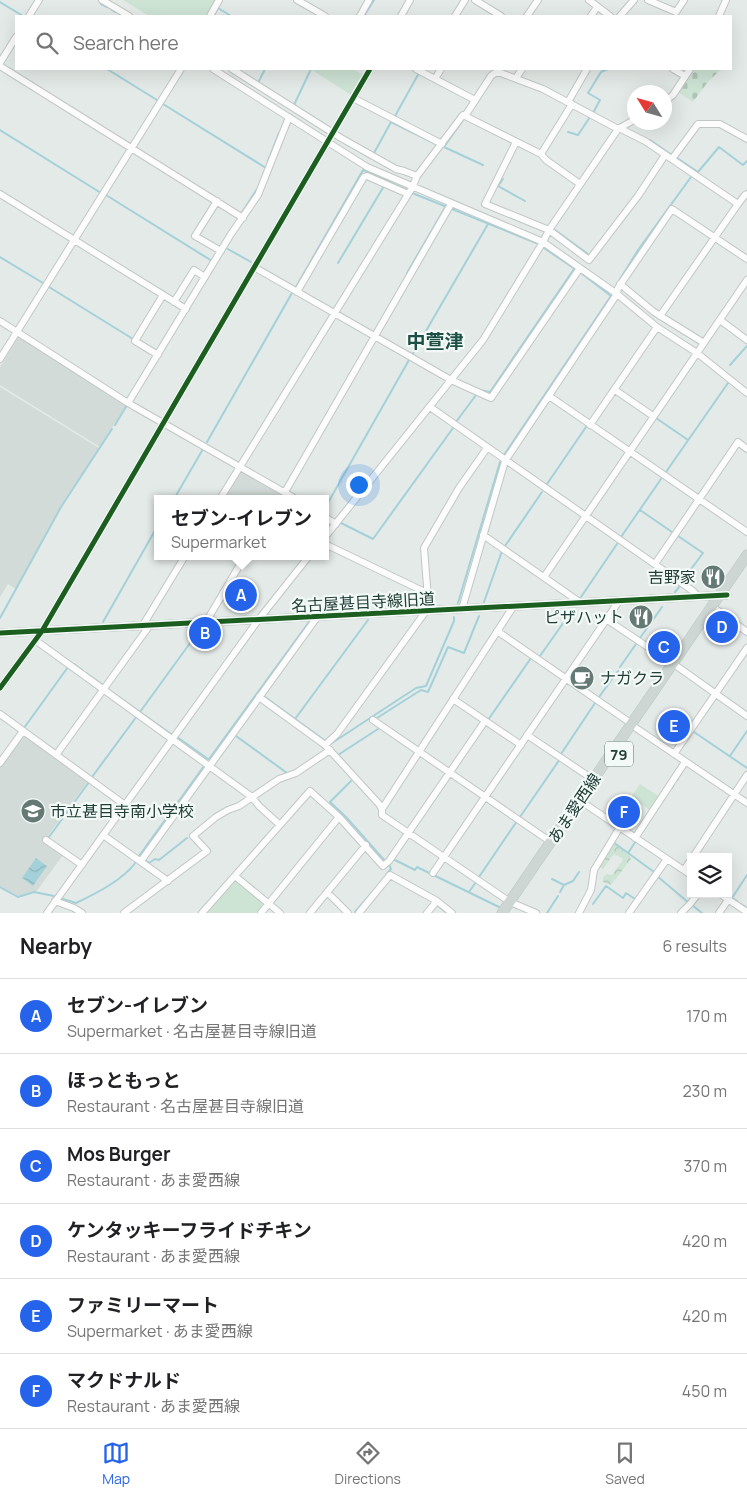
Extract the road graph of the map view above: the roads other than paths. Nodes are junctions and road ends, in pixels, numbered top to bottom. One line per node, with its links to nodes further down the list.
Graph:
1 (39, 0): 17 (street)
2 (102, 0): 18 (street)
3 (218, 0): 19 (street)
4 (297, 0): 20 (street)
5 (369, 0): 21 (street)
6 (410, 0): 22 (street)
7 (464, 0): 23 (street)
8 (475, 0): 24 (street)
9 (538, 0): 25 (street)
10 (589, 0): 15 (street)
11 (634, 0): 28 (street)
12 (648, 0): 16 (street)
13 (684, 0): 16 (street)
14 (726, 0): 29 (street)
15 (597, 7): 26 (street); 27 (street)
16 (670, 14)
17 (30, 15)
18 (126, 15)
19 (210, 15)
20 (323, 15)
21 (361, 15)
22 (402, 15)
23 (456, 15)
24 (499, 15)
25 (528, 15)
26 (592, 15)
27 (609, 15)
28 (621, 15)
29 (719, 15)
30 (15, 39): 31 (street)
31 (0, 65): 60 (street)
32 (179, 70): 60 (street)
33 (215, 70): 52 (street)
34 (234, 70): 55 (street)
35 (369, 70): 48 (street)
36 (418, 70): 46 (street)
37 (440, 70): 46 (street)
38 (490, 70): 43 (street)
39 (521, 70): 45 (street)
40 (586, 70): 50 (street)
41 (675, 70): 44 (street)
42 (689, 70): 44 (street)
43 (495, 73): 45 (street); 49 (street)
44 (685, 76): 47 (street)
45 (516, 78): 50 (street)
46 (435, 79): 49 (street)
47 (672, 96)
48 (353, 98): 55 (street); 59 (street)
49 (475, 100): 51 (street)
50 (570, 103): 54 (street); 61 (street)
51 (465, 116): 58 (street); 59 (street)
52 (289, 117): 57 (street); 72 (street)
53 (627, 124): 54 (street)
54 (619, 128): 62 (street); 65 (street)
55 (332, 132): 57 (street); 64 (street)
56 (747, 139): 63 (street)
57 (326, 142): 66 (street); 79 (street)
58 (516, 142): 61 (street); 73 (street)
59 (442, 144): 64 (street)
60 (131, 148): 69 (street); 75 (street)
61 (541, 154): 65 (street)
62 (665, 154): 63 (street); 73 (street)
63 (672, 159): 71 (street)
64 (417, 176): 66 (street)
65 (580, 184): 73 (street)
66 (410, 191): 70 (street); 84 (street); 89 (street)
67 (0, 194): 75 (street)
68 (747, 194): 71 (street)
69 (217, 202): 72 (street); 77 (street)
70 (451, 204): 76 (street); 95 (street)
71 (738, 204): 74 (street)
72 (243, 218): 77 (street)
73 (549, 230): 76 (street)
74 (715, 238): 78 (street); 83 (street); 90 (street)
75 (74, 240): 86 (street); 94 (street)
76 (543, 242): 80 (street); 101 (street)
77 (221, 251): 81 (street)
78 (747, 259)
79 (254, 267): 84 (street); 108 (street)
80 (580, 268): 85 (street); 101 (street)
81 (205, 277): 87 (street); 88 (street)
82 (747, 280): 91 (street)
83 (620, 284): 85 (street); 90 (street)
84 (297, 292): 89 (street)
85 (617, 294): 93 (street); 104 (street)
86 (163, 295): 87 (street); 99 (street)
87 (174, 302): 88 (street)
88 (186, 309): 99 (street)
89 (334, 313): 95 (street); 114 (street)
90 (660, 316): 97 (street)
91 (720, 320): 96 (street); 97 (street)
92 (0, 321): 94 (street)
93 (657, 327): 98 (street); 102 (street)
94 (17, 332): 100 (street); 105 (street)
95 (375, 337): 101 (street); 115 (street)
96 (747, 340)
97 (704, 343): 98 (street)
98 (697, 353): 103 (street); 107 (street)
99 (158, 355): 105 (street)
100 (0, 359)
101 (451, 380): 106 (street)
102 (615, 390): 107 (street); 109 (street)
103 (747, 393)
104 (549, 396): 109 (street); 113 (street)
105 (128, 403): 108 (street)
106 (430, 407): 110 (street); 122 (street)
107 (654, 416): 112 (street)
108 (163, 422): 114 (street); 148 (street)
109 (590, 425): 112 (street)
110 (487, 448): 113 (street); 134 (street)
111 (747, 450): 119 (street)
112 (629, 452): 119 (street); 120 (street)
113 (505, 461): 120 (street); 125 (street)
114 (240, 466): 115 (street); 116 (street)
115 (284, 491): 117 (street); 118 (street)
116 (222, 495)
117 (282, 495)
118 (290, 495)
119 (699, 499): 124 (street); 131 (street)
120 (585, 516): 131 (street); 133 (street)
121 (329, 520): 122 (street)
122 (336, 524): 123 (street)
123 (329, 532)
124 (747, 532)
125 (483, 535): 133 (street); 140 (street)
126 (329, 546): 134 (street)
127 (747, 555): 135 (main road, あま愛西線 / 79)
128 (183, 560): 147 (street)
129 (243, 560): 146 (street)
130 (307, 560): 145 (street)
131 (655, 564): 136 (street)
132 (747, 566): 135 (main road, あま愛西線 / 79)
133 (544, 577): 138 (street)
134 (428, 593): 142 (street)
135 (723, 595): 136 (street, 名古屋甚目寺線旧道); 141 (main road, あま愛西線 / 79); 154 (main road, あま愛西線 / 79)
136 (698, 596): 137 (street, 名古屋甚目寺線旧道)
137 (619, 601): 138 (street, 名古屋甚目寺線旧道); 144 (street)
138 (582, 603): 139 (street, 名古屋甚目寺線旧道)
139 (513, 607): 140 (street, 名古屋甚目寺線旧道); 149 (street)
140 (462, 609): 142 (street, 名古屋甚目寺線旧道)
141 (717, 610): 150 (street); 154 (main road, あま愛西線 / 79)
142 (427, 611): 143 (street, 名古屋甚目寺線旧道); 170 (street)
143 (318, 616): 145 (street, 名古屋甚目寺線旧道); 159 (street)
144 (606, 619): 154 (street); 155 (street)
145 (259, 620): 146 (street, 名古屋甚目寺線旧道); 168 (street)
146 (206, 622): 147 (street, 名古屋甚目寺線旧道)
147 (147, 625): 148 (street, 名古屋甚目寺線旧道); 157 (street)
148 (42, 631): 151 (street, 名古屋甚目寺線旧道); 152 (street)
149 (497, 631): 155 (street); 160 (street)
150 (747, 632)
151 (0, 633)
152 (35, 640): 156 (street); 157 (street)
153 (747, 648): 158 (street)
154 (676, 665): 158 (street); 165 (main road, あま愛西線 / 79)
155 (566, 678): 165 (street); 167 (street)
156 (0, 688)
157 (104, 690): 168 (street); 173 (street)
158 (715, 694): 162 (street); 172 (street)
159 (259, 697): 170 (street); 176 (street)
160 (452, 699): 164 (street); 171 (street)
161 (0, 714): 166 (street)
162 (747, 716)
163 (373, 720): 171 (street)
164 (485, 721): 169 (street); 177 (street)
165 (634, 726): 172 (street); 179 (main road, あま愛西線 / 79); 183 (main road, あま愛西線 / 79)
166 (23, 731): 173 (street); 175 (street)
167 (527, 735): 169 (street); 179 (street)
168 (172, 739): 176 (street); 185 (street)
169 (521, 745): 181 (street)
170 (327, 747): 182 (street); 186 (street)
171 (419, 752): 177 (street); 186 (street)
172 (674, 754): 174 (street)
173 (56, 755): 185 (street)
174 (686, 762): 180 (street); 192 (street)
175 (0, 763)
176 (210, 766): 182 (street); 199 (street)
177 (450, 772): 181 (street); 190 (street)
178 (747, 775): 180 (street)
179 (594, 780): 183 (main road, あま愛西線 / 79)
180 (734, 795): 184 (street); 196 (street)
181 (485, 796): 194 (street); 197 (street)
182 (252, 797): 188 (street); 206 (street)
183 (582, 802): 189 (street); 194 (main road, あま愛西線 / 79); 214 (main road, あま愛西線 / 79)
184 (747, 803)
185 (125, 805): 191 (street)
186 (382, 809): 190 (street)
187 (339, 818): 188 (street); 195 (street); 213 (street)
188 (280, 825): 205 (street)
189 (620, 827): 192 (street); 229 (street)
190 (408, 833): 195 (street); 197 (street)
191 (103, 835): 199 (street); 200 (street)
192 (635, 838): 198 (street)
193 (46, 840): 200 (street)
194 (551, 842): 214 (main road, あま愛西線 / 79)
195 (366, 846): 207 (street)
196 (696, 853)
197 (444, 857): 204 (street); 214 (street)
198 (667, 859): 202 (street); 230 (street)
199 (141, 861): 206 (street)
200 (82, 865): 211 (street)
201 (687, 866): 202 (street)
202 (684, 870): 203 (street)
203 (687, 872)
204 (433, 873)
205 (235, 876): 213 (street); 219 (street)
206 (168, 881): 218 (street)
207 (327, 892): 222 (street); 223 (street)
208 (695, 898): 231 (street)
209 (725, 898): 210 (street)
210 (728, 900): 215 (street); 232 (street)
211 (55, 901): 216 (street); 217 (street)
212 (437, 901): 224 (street); 225 (street); 226 (street)
213 (269, 903): 220 (street); 221 (street)
214 (512, 906): 227 (main road, あま愛西線 / 79); 228 (street)
215 (747, 912)
216 (47, 913)
217 (82, 913)
218 (124, 913)
219 (202, 913)
220 (261, 913)
221 (280, 913)
222 (310, 913)
223 (348, 913)
224 (359, 913)
225 (427, 913)
226 (452, 913)
227 (502, 913)
228 (536, 913)
229 (579, 913)
230 (629, 913)
231 (681, 913)
232 (719, 913)

